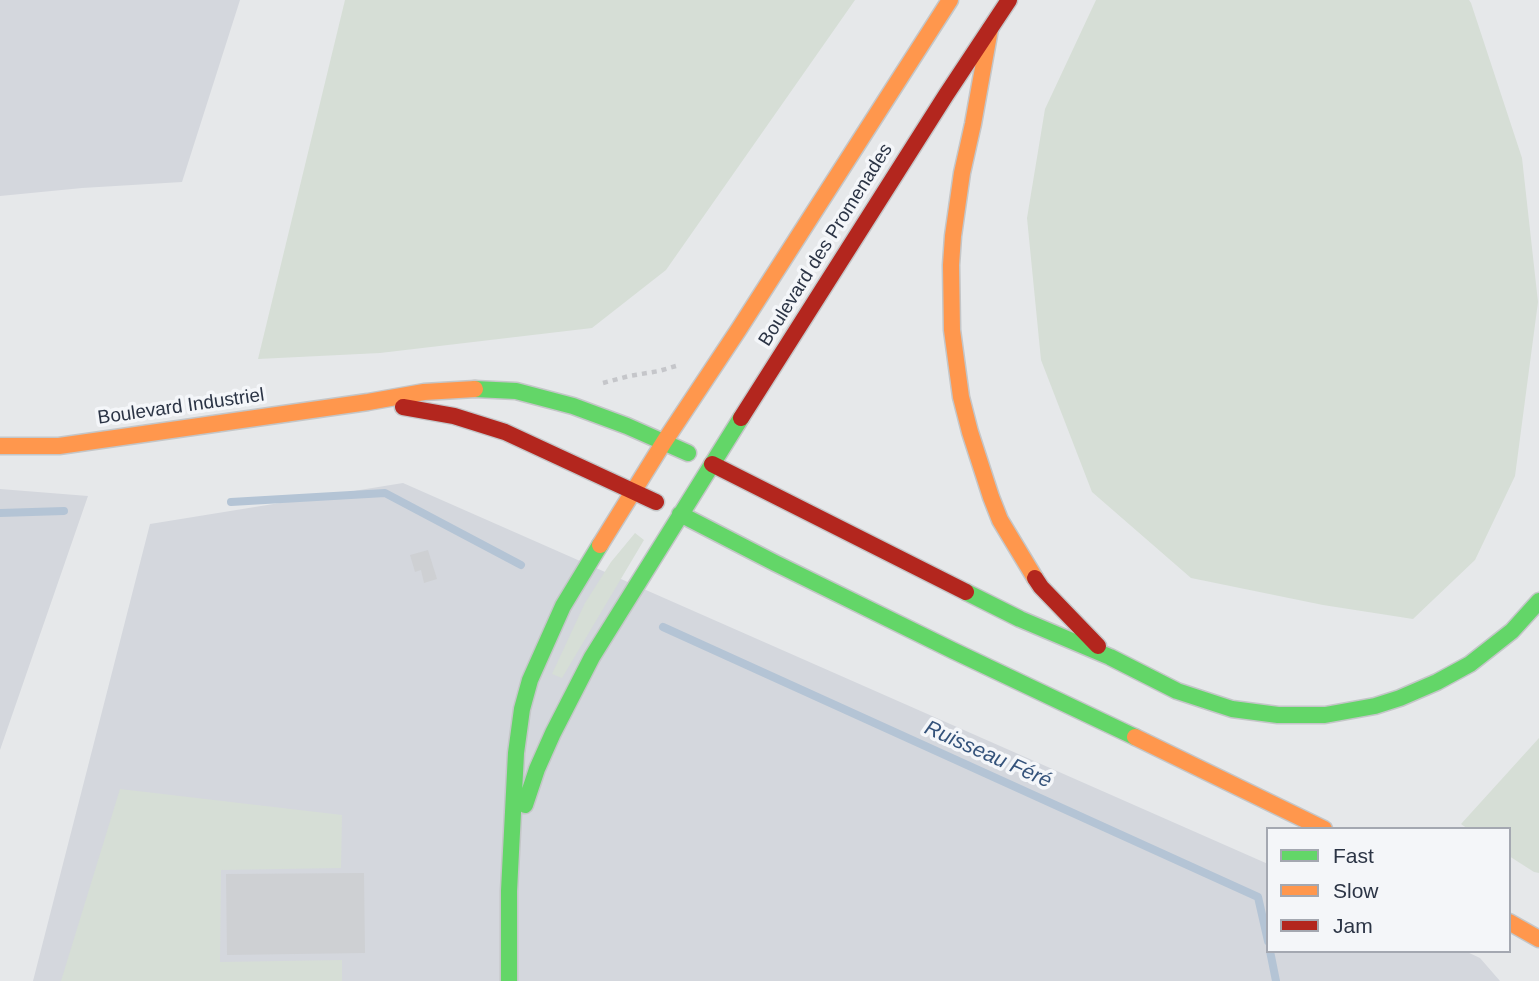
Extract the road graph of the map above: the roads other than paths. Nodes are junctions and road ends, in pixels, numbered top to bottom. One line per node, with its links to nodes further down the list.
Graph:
1 (950, 0): 5 (main road, Boulevard des Promenades)
2 (1009, 0): 3 (main road, Boulevard des Promenades)
3 (990, 29): 7 (main road, Boulevard des Promenades); 11 (main road)
4 (368, 402): 5 (main road, Boulevard Industriel); 6 (main road, Boulevard Industriel); 8 (main road, Boulevard Industriel)
5 (664, 442): 7 (main road, Boulevard Industriel); 8 (main road, Boulevard des Promenades)
6 (0, 446)
7 (712, 464): 9 (main road, Boulevard des Promenades); 11 (main road, Boulevard Industriel)
8 (634, 492): 9 (main road, Boulevard Industriel); 13 (main road, Boulevard des Promenades)
9 (680, 514): 12 (main road, Boulevard Industriel); 13 (main road, Boulevard des Promenades)
10 (1539, 601): 11 (main road)
11 (1110, 657)
12 (1320, 827)
13 (512, 861): 16 (main road)
14 (1511, 923): 15 (main road)
15 (1539, 939)
16 (509, 981)

